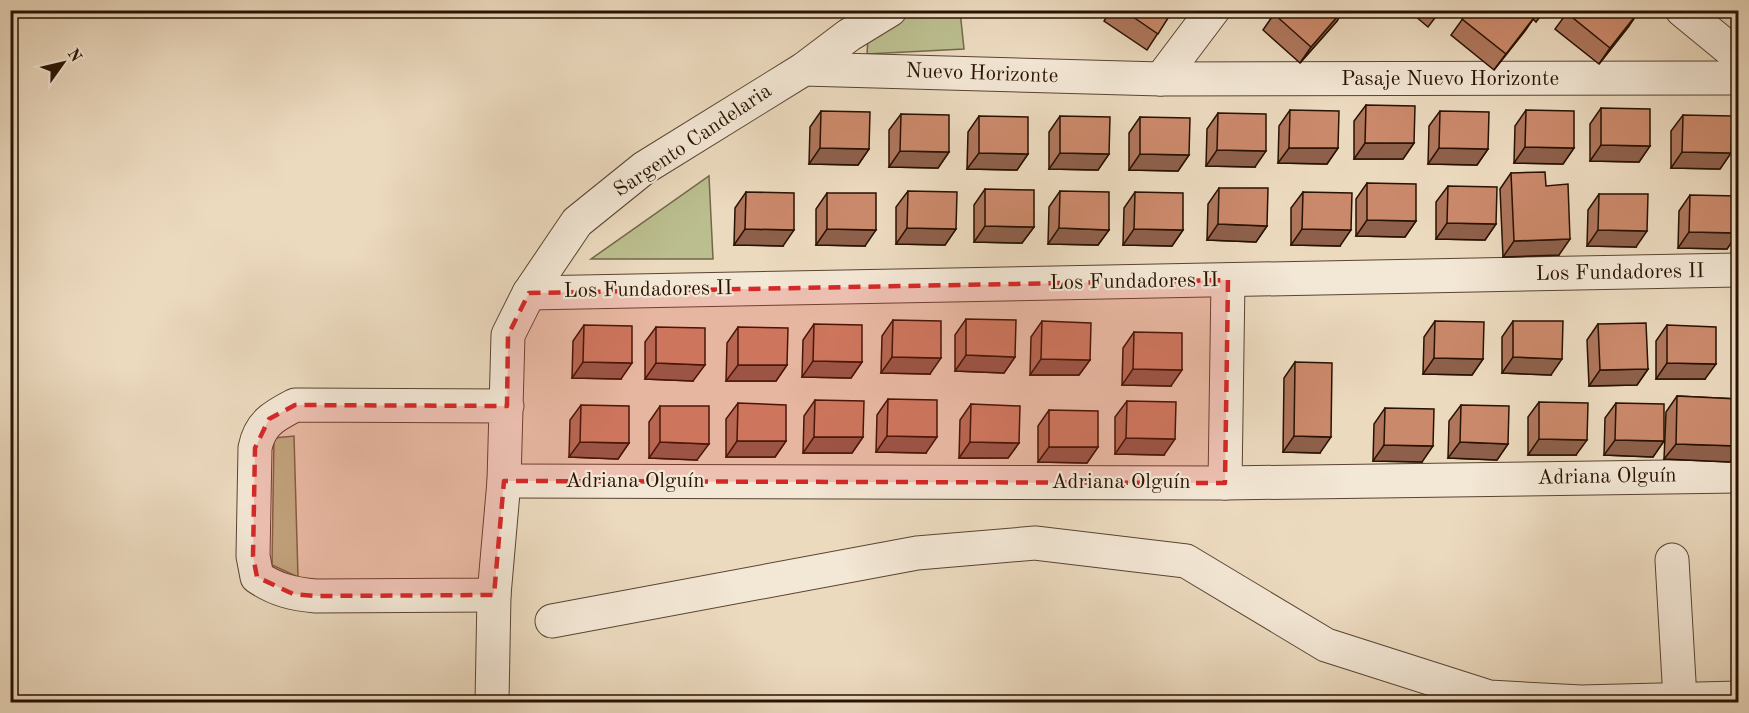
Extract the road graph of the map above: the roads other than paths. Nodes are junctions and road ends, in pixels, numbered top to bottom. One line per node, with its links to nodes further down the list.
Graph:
1 (890, 10): 5 (street, Sargento Candelaria)
2 (1213, 10): 7 (street)
3 (1682, 10): 4 (street)
4 (1738, 56)
5 (804, 69): 7 (street, Nuevo Horizonte); 10 (street, Sargento Candelaria)
6 (1738, 78): 7 (street, Pasaje Nuevo Horizonte)
7 (1161, 79)
8 (1738, 270): 9 (street, Los Fundadores II)
9 (1228, 280): 10 (street, Los Fundadores II); 14 (street)
10 (529, 292): 11 (street, Sargento Candelaria)
11 (507, 406): 13 (street, Sargento Candelaria); 16 (street)
12 (1738, 476): 14 (street, Adriana Olguín)
13 (504, 481): 14 (street, Adriana Olguín); 16 (street, Sargento Candelaria)
14 (1225, 483)
15 (1672, 560): 19 (street)
16 (494, 595): 20 (street, Sargento Candelaria)
17 (552, 621): 19 (street)
18 (1738, 698): 19 (street)
19 (1680, 699)
20 (492, 702)

